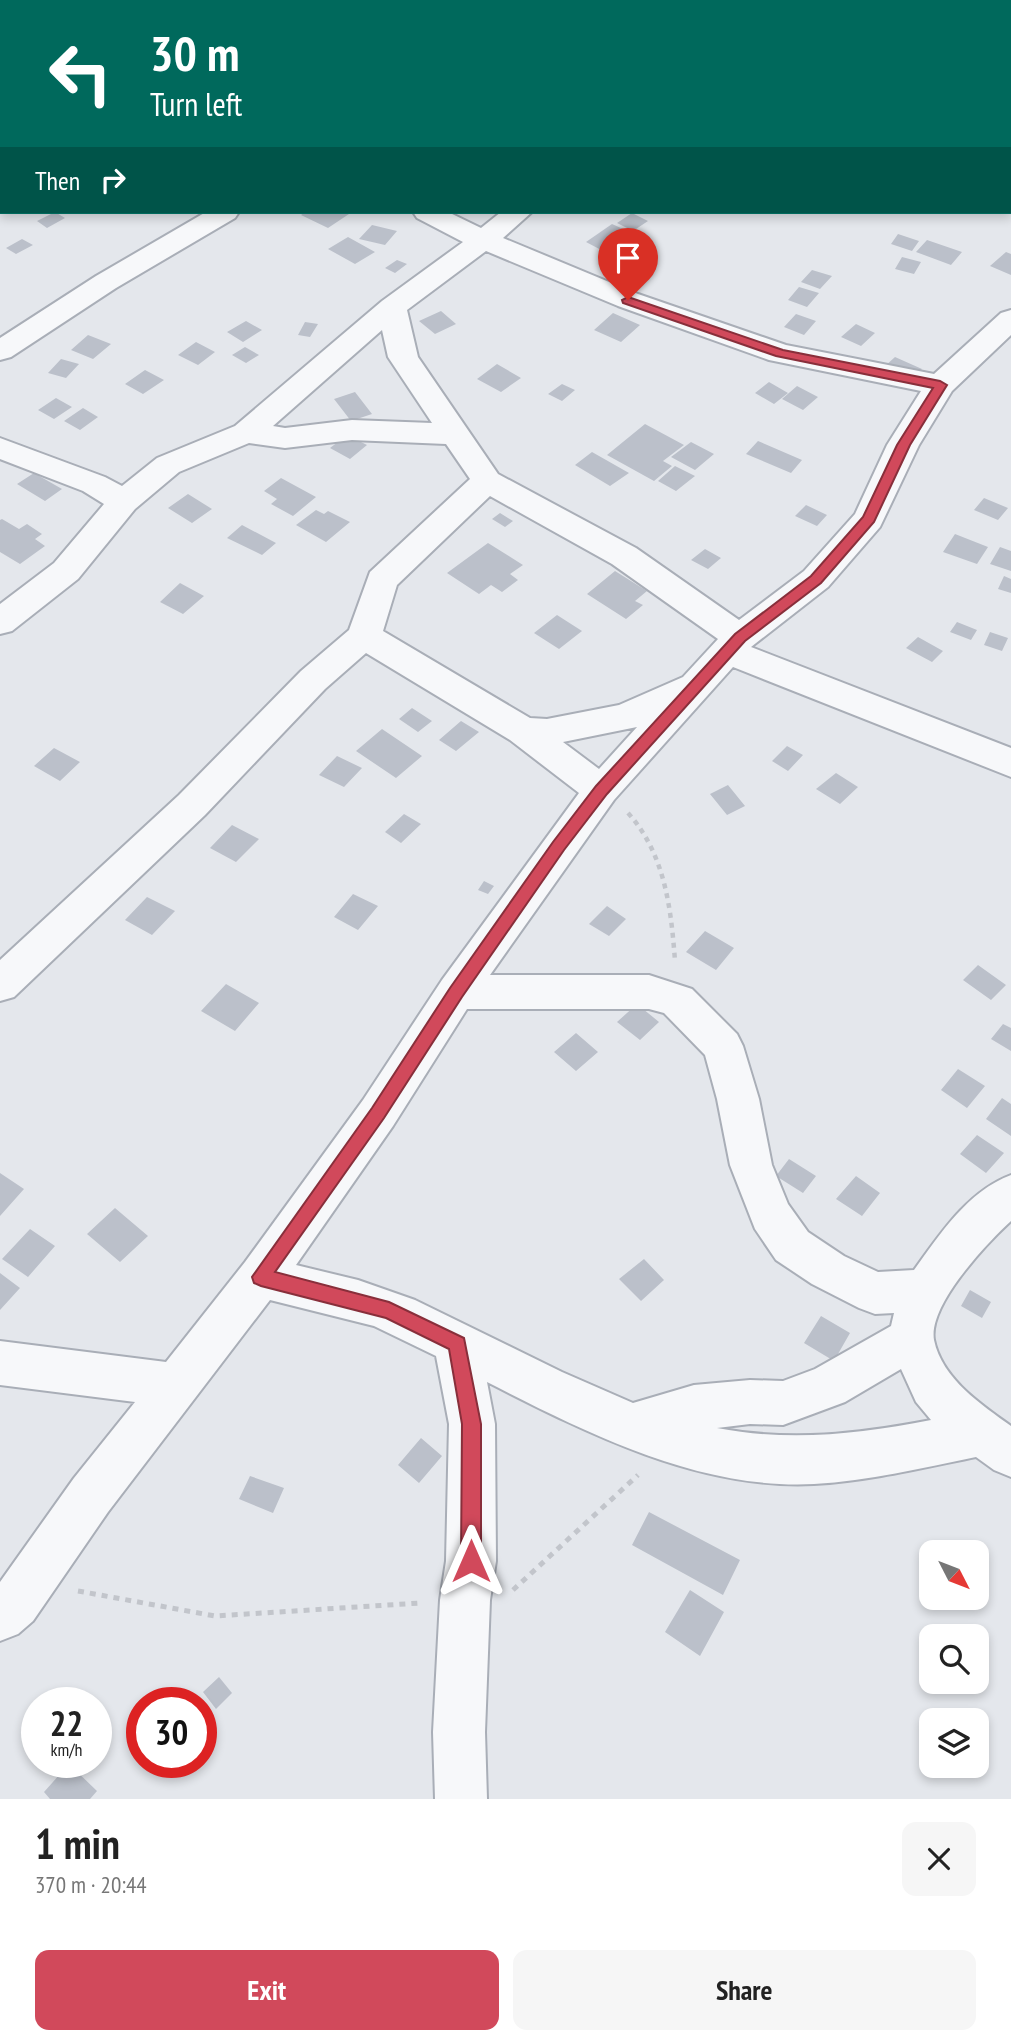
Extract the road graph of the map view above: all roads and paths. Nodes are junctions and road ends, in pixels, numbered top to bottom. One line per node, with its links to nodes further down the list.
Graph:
1 (222, 214): 8 (street)
2 (420, 214): 5 (street)
3 (431, 214): 5 (street)
4 (515, 214): 5 (street)
5 (482, 240): 6 (street); 9 (street)
6 (392, 307): 10 (street); 11 (street)
7 (1011, 319): 9 (street)
8 (0, 351)
9 (940, 385): 17 (street)
10 (246, 433): 11 (street); 14 (street)
11 (457, 434): 13 (street)
12 (0, 448): 14 (street)
13 (487, 481): 16 (street); 17 (street)
14 (124, 501): 15 (street)
15 (0, 622)
16 (363, 636): 19 (street); 22 (street)
17 (734, 644): 18 (street); 20 (street)
18 (698, 683): 19 (street); 21 (street)
19 (523, 731): 21 (street)
20 (1011, 763)
21 (601, 790): 23 (street); 24 (path)
22 (0, 985)
23 (456, 992): 24 (street); 26 (street)
24 (678, 1001): 27 (street)
25 (1011, 1194): 27 (street)
26 (261, 1277): 29 (street); 31 (street)
27 (926, 1290): 28 (street)
28 (911, 1339): 32 (street); 33 (street)
29 (457, 1344): 32 (street); 35 (street)
30 (0, 1363): 31 (street)
31 (176, 1385): 34 (street)
32 (654, 1433): 33 (street); 35 (path)
33 (997, 1444)
34 (29, 1582): 35 (path); 36 (street)
35 (466, 1600): 37 (street)
36 (0, 1616)
37 (461, 1799)

